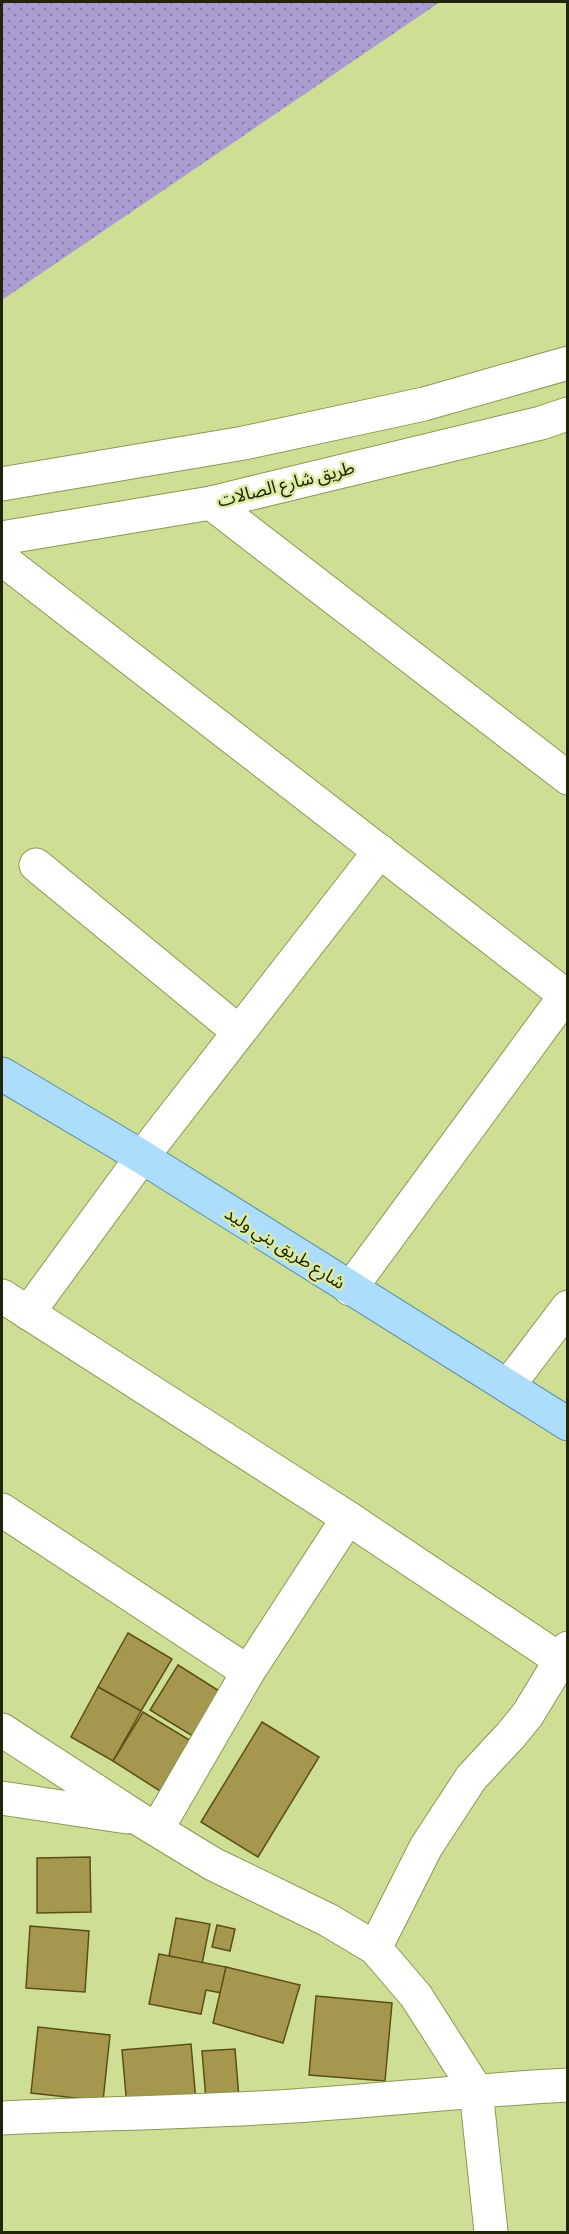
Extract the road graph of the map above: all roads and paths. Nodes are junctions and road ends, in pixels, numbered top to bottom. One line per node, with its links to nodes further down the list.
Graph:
1 (567, 363): 3 (street)
2 (567, 414): 4 (street, طريق شارع الصالات)
3 (2, 484)
4 (211, 503): 5 (street, طريق شارع الصالات); 7 (street)
5 (2, 538)
6 (2, 559): 8 (street)
7 (567, 778)
8 (380, 851): 10 (street); 11 (street)
9 (36, 865): 11 (street)
10 (566, 994): 14 (street)
11 (239, 1032): 13 (street)
12 (5, 1084): 13 (main road, شارع طريق بني وليد)
13 (142, 1157): 14 (main road, شارع طريق بني وليد); 15 (street)
14 (350, 1289): 17 (main road, شارع طريق بني وليد)
15 (15, 1304): 20 (street)
16 (567, 1307): 17 (street)
17 (508, 1386): 18 (main road, شارع طريق بني وليد)
18 (567, 1424)
19 (2, 1510): 22 (street)
20 (348, 1518): 21 (street); 22 (street)
21 (563, 1654): 26 (street)
22 (248, 1672): 25 (street)
23 (2, 1730): 25 (street)
24 (2, 1798): 25 (street)
25 (148, 1824): 26 (street)
26 (375, 1948): 28 (street)
27 (567, 2085): 28 (street)
28 (476, 2090): 29 (street); 30 (street)
29 (2, 2118)
30 (491, 2232)

